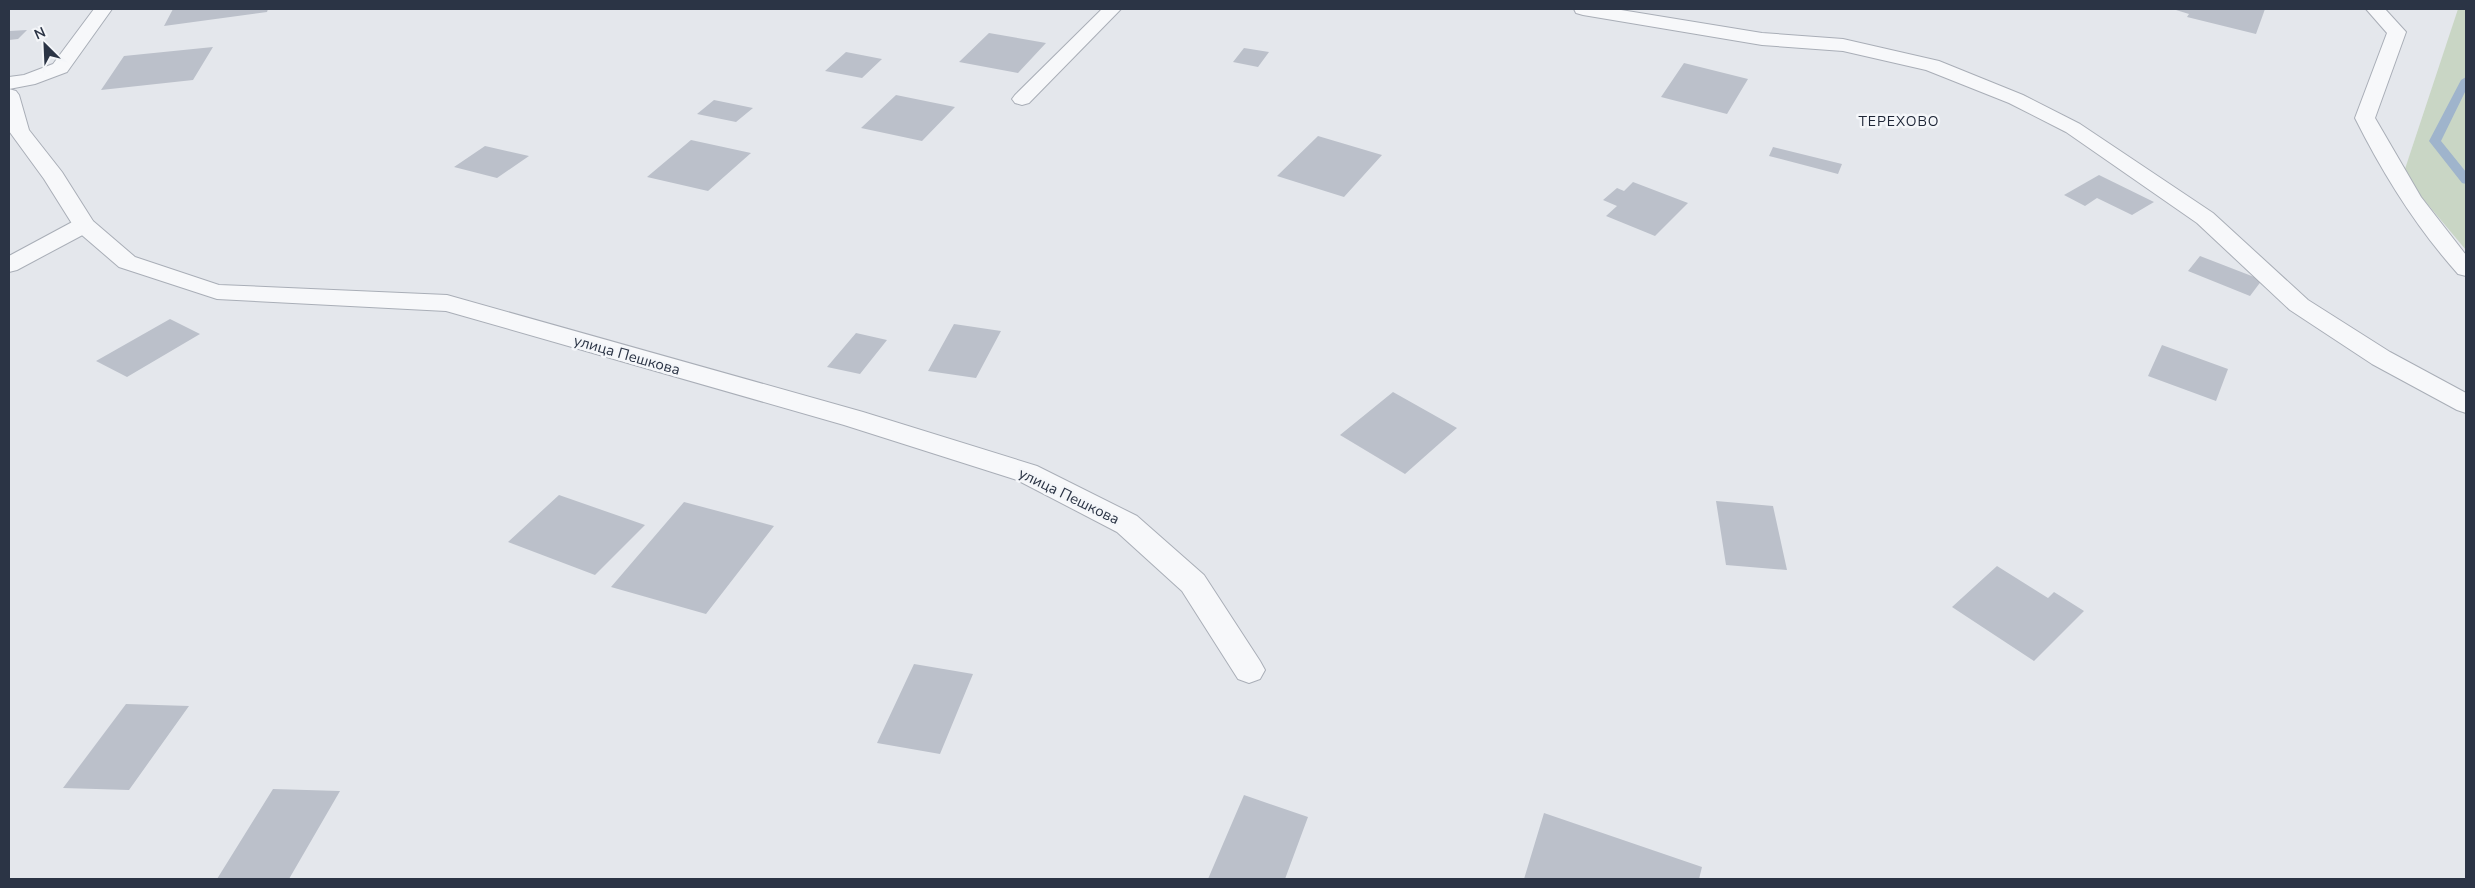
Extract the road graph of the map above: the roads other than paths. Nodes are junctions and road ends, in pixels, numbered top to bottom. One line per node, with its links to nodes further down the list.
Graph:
1 (103, 9): 5 (street)
2 (1112, 9): 7 (street)
3 (1584, 9): 11 (street)
4 (2375, 9): 10 (street)
5 (9, 83)
6 (9, 95): 8 (street, улица Пешкова)
7 (1022, 99)
8 (84, 225): 9 (street); 12 (street, улица Пешкова)
9 (9, 266)
10 (2466, 269)
11 (2466, 404)
12 (1249, 670)

